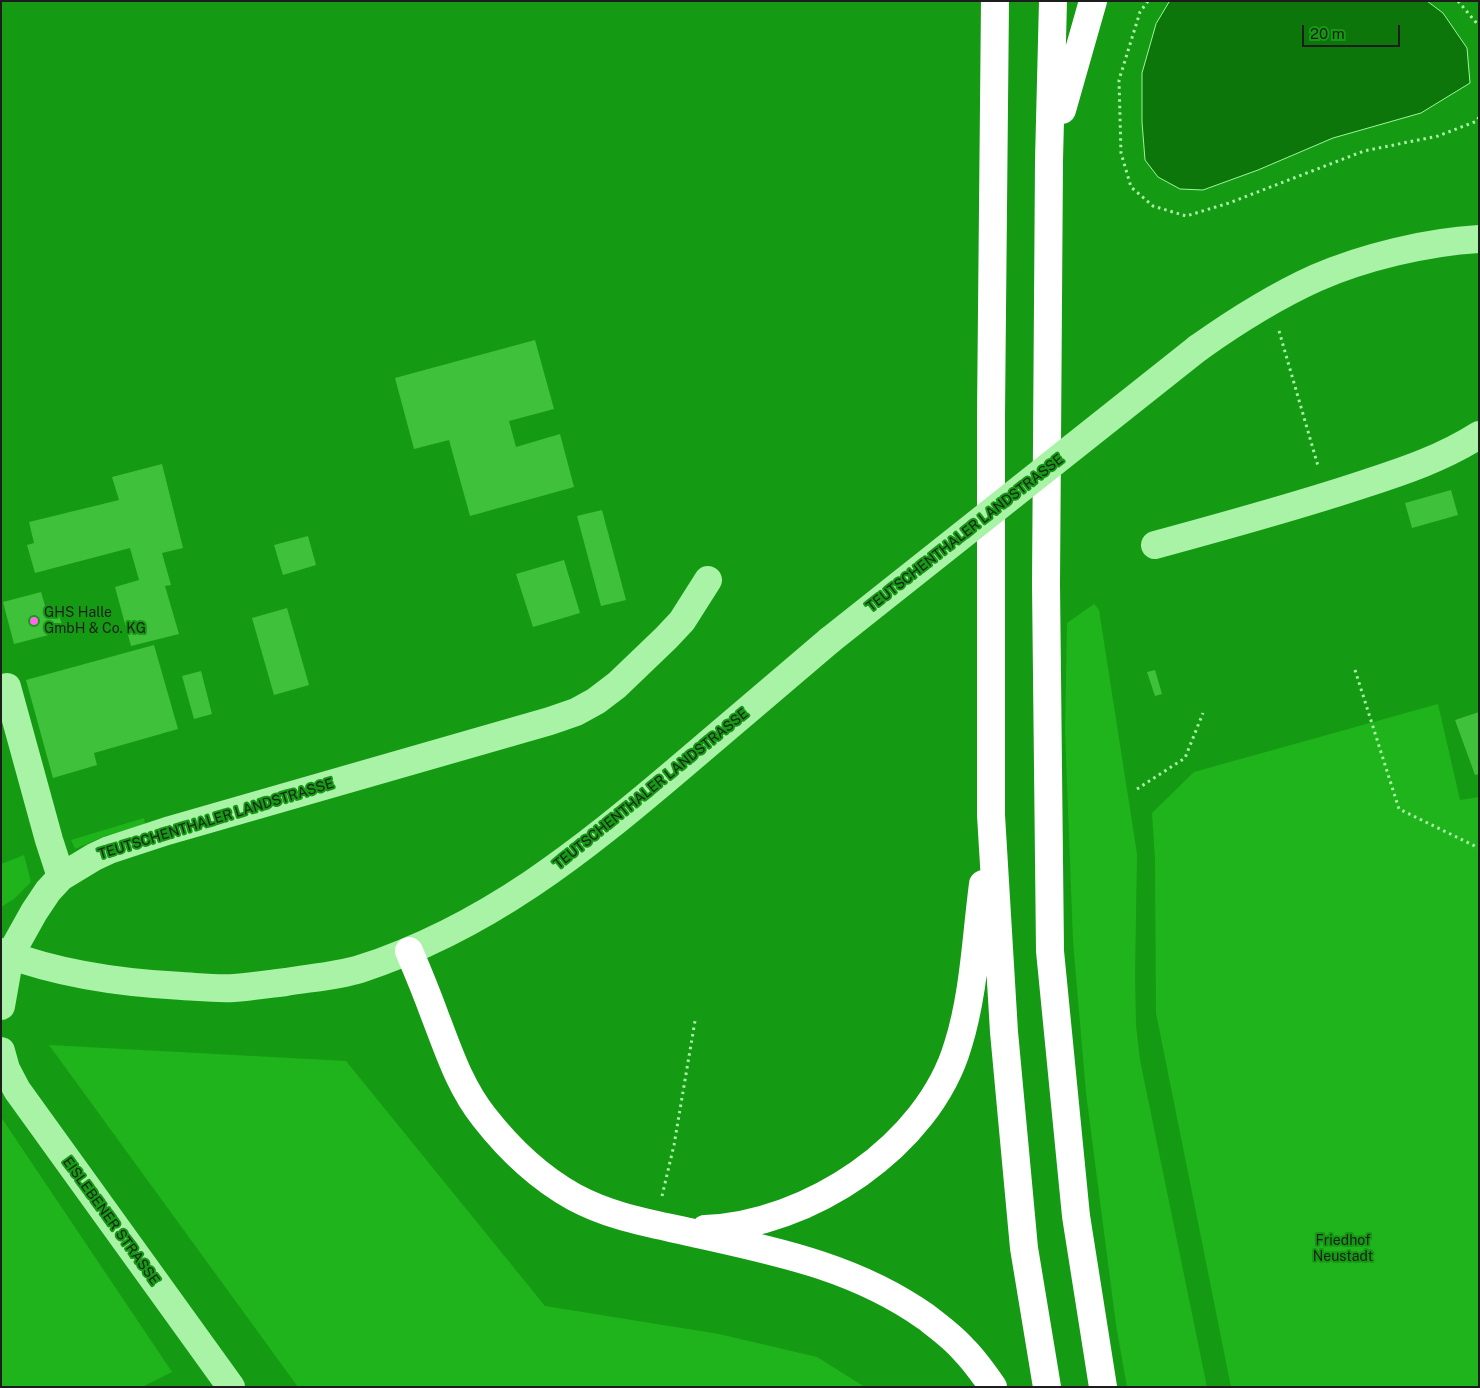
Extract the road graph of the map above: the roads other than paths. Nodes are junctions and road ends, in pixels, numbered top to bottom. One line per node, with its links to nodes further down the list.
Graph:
1 (995, 1): 10 (highway)
2 (1054, 1): 4 (highway)
3 (1093, 1): 4 (highway)
4 (1049, 160): 20 (highway)
5 (1479, 239): 12 (street, TEUTSCHENTHALER LANDSTRASSE, bridge)
6 (1479, 435): 7 (street)
7 (1156, 545)
8 (708, 580): 11 (street, TEUTSCHENTHALER LANDSTRASSE)
9 (7, 687): 11 (street)
10 (992, 815): 16 (highway); 19 (highway)
11 (61, 877): 13 (street, TEUTSCHENTHALER LANDSTRASSE)
12 (409, 951): 13 (street, TEUTSCHENTHALER LANDSTRASSE); 16 (highway)
13 (6, 954): 14 (street)
14 (1, 1006)
15 (1, 1051): 17 (street, EISLEBENER STRASSE)
16 (681, 1230): 18 (highway)
17 (231, 1387)
18 (993, 1387)
19 (1047, 1387)
20 (1103, 1387)

